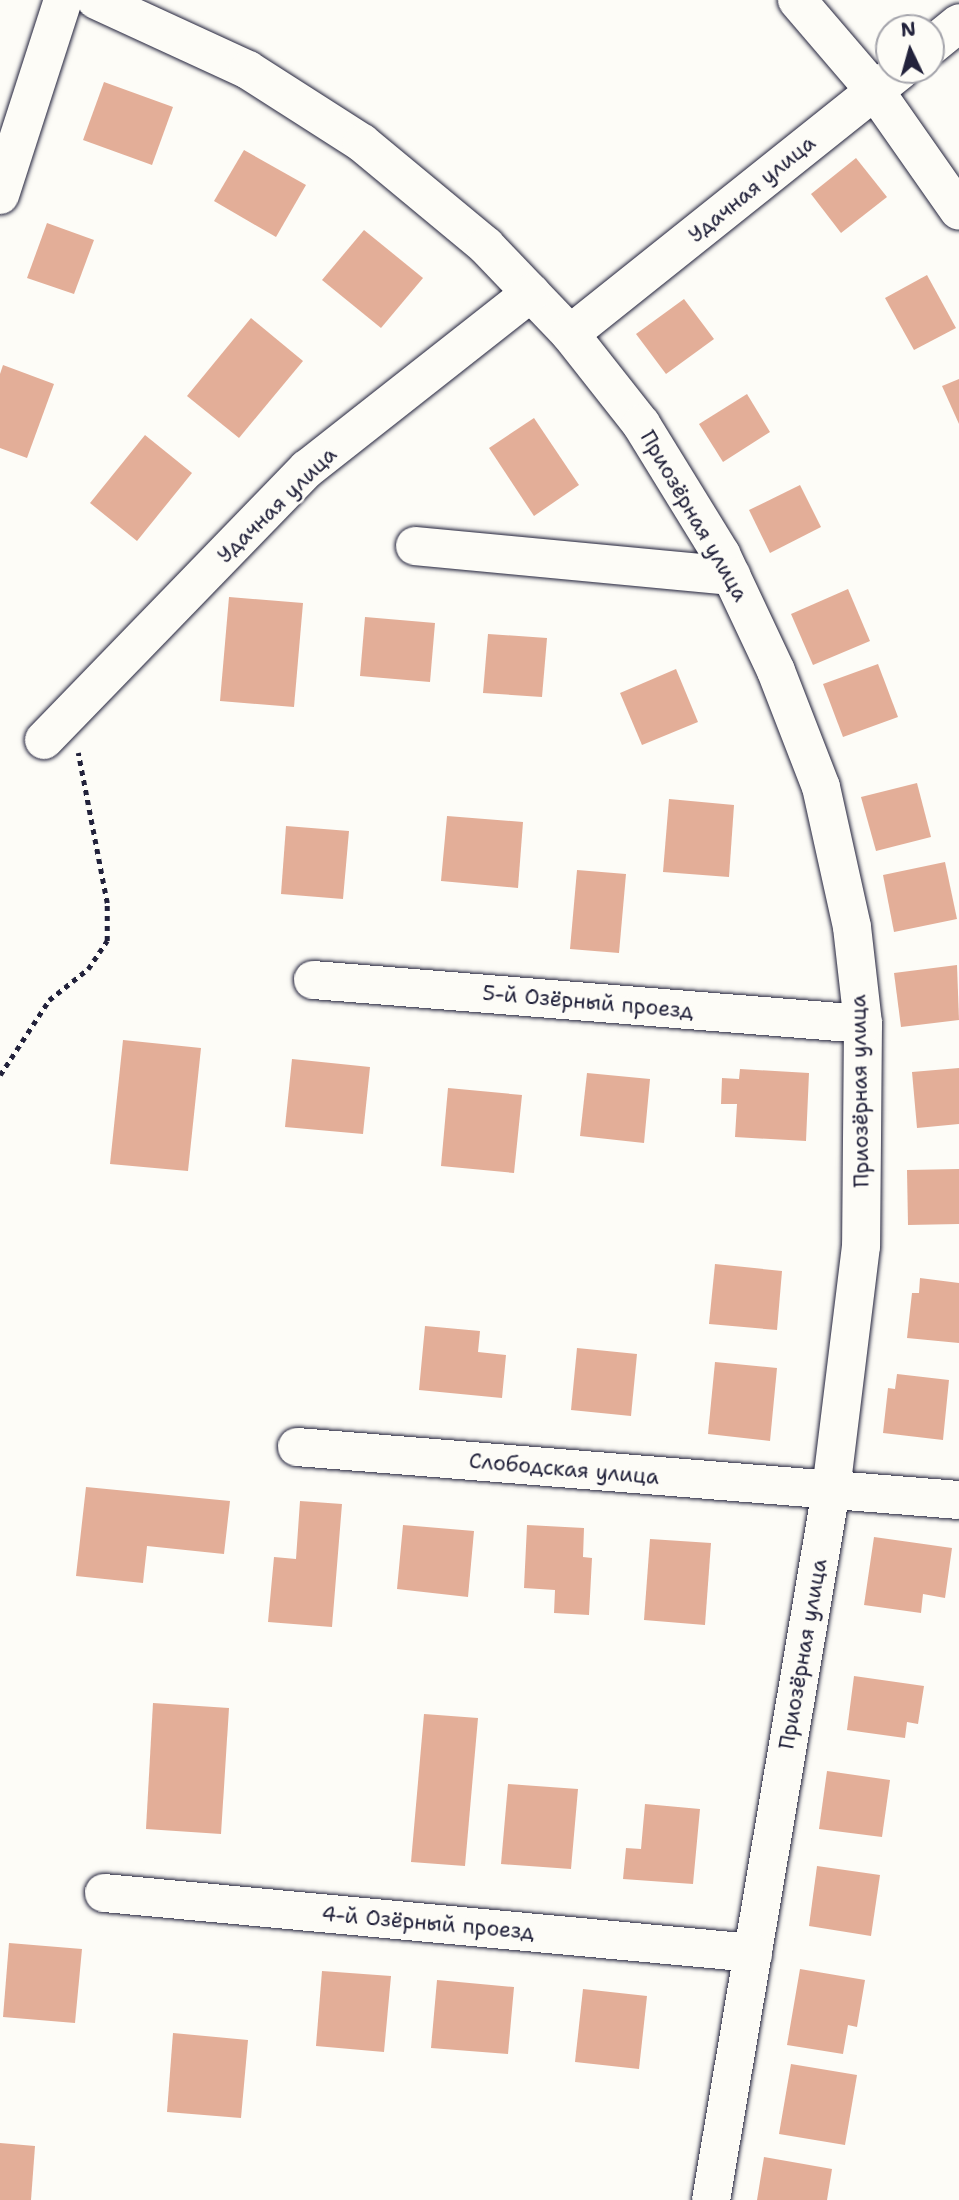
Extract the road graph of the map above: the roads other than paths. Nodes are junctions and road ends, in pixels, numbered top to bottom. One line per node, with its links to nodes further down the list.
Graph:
1 (63, 0): 9 (street)
2 (96, 0): 11 (street, Приозёрная улица)
3 (797, 0): 6 (street)
4 (959, 23): 5 (street)
5 (945, 34)
6 (875, 69)
7 (883, 84): 12 (street, Удачная улица)
8 (890, 84): 10 (street)
9 (0, 195)
10 (959, 211)
11 (531, 293): 12 (street, Приозёрная улица); 15 (street, Удачная улица)
12 (570, 334): 14 (street, Приозёрная улица)
13 (415, 546): 14 (street)
14 (732, 576): 17 (street, Приозёрная улица)
15 (44, 740)
16 (313, 980): 17 (street, 5-й Озёрный проезд)
17 (863, 1024): 19 (street, Приозёрная улица)
18 (297, 1447): 19 (street, Слободская улица)
19 (831, 1490): 20 (street, Слободская улица); 22 (street, Приозёрная улица)
20 (959, 1500)
21 (104, 1893): 22 (street, 4-й Озёрный проезд)
22 (753, 1953): 23 (street, Приозёрная улица)
23 (711, 2200)

